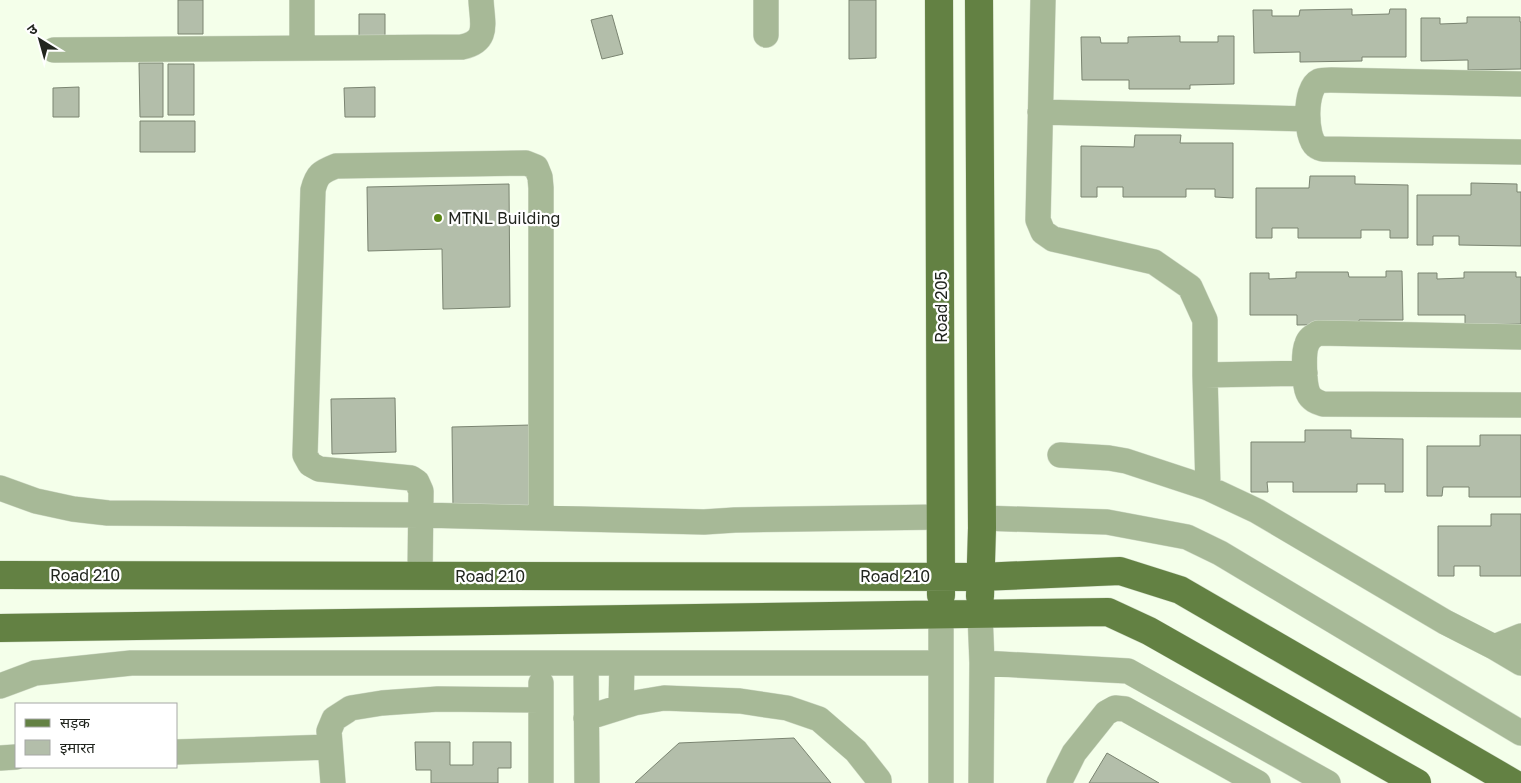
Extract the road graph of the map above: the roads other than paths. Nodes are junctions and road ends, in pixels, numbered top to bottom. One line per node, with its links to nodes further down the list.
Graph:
1 (302, 0): 8 (street)
2 (481, 0): 8 (street)
3 (766, 0): 7 (street)
4 (940, 0): 22 (main road, Road 205)
5 (979, 0): 24 (main road)
6 (1043, 0): 11 (street)
7 (766, 35)
8 (302, 48): 9 (street)
9 (54, 50)
10 (1521, 84): 12 (street)
11 (1040, 112): 12 (street); 16 (street)
12 (1308, 119): 13 (street)
13 (1521, 152)
14 (1521, 337): 15 (street)
15 (1305, 373): 16 (street); 17 (street)
16 (1205, 375): 20 (street)
17 (1521, 405)
18 (1060, 455): 20 (street)
19 (0, 488): 21 (street)
20 (1208, 488): 33 (street)
21 (422, 516): 23 (street); 23 (street); 26 (street)
22 (942, 517): 23 (street); 27 (main road, Road 205)
23 (541, 518)
24 (982, 518): 28 (main road); 44 (street)
25 (2, 575): 26 (main road, Road 210)
26 (420, 576): 27 (main road, Road 210)
27 (942, 577): 28 (main road, Road 210); 30 (main road, Road 205)
28 (980, 577): 29 (main road); 59 (main road, Road 210)
29 (980, 613): 30 (main road); 38 (street); 58 (main road)
30 (941, 614): 31 (main road); 37 (street)
31 (4, 629)
32 (1521, 636): 33 (street)
33 (1494, 647): 39 (street)
34 (541, 663): 35 (street); 40 (street); 41 (street)
35 (586, 663): 36 (street); 43 (street)
36 (622, 663): 37 (street); 42 (street)
37 (941, 663): 53 (street)
38 (982, 663): 54 (street); 57 (street)
39 (1521, 663)
40 (0, 686)
41 (541, 700): 45 (street); 50 (street)
42 (621, 707): 43 (street); 52 (street)
43 (586, 718): 51 (street)
44 (1521, 733)
45 (330, 747): 46 (street); 49 (street)
46 (178, 752)
47 (15, 757): 48 (street)
48 (0, 758)
49 (332, 783)
50 (541, 783)
51 (587, 783)
52 (879, 783)
53 (942, 783)
54 (981, 783)
55 (1059, 783): 56 (street)
56 (1258, 783)
57 (1328, 783)
58 (1418, 783)
59 (1513, 783)

